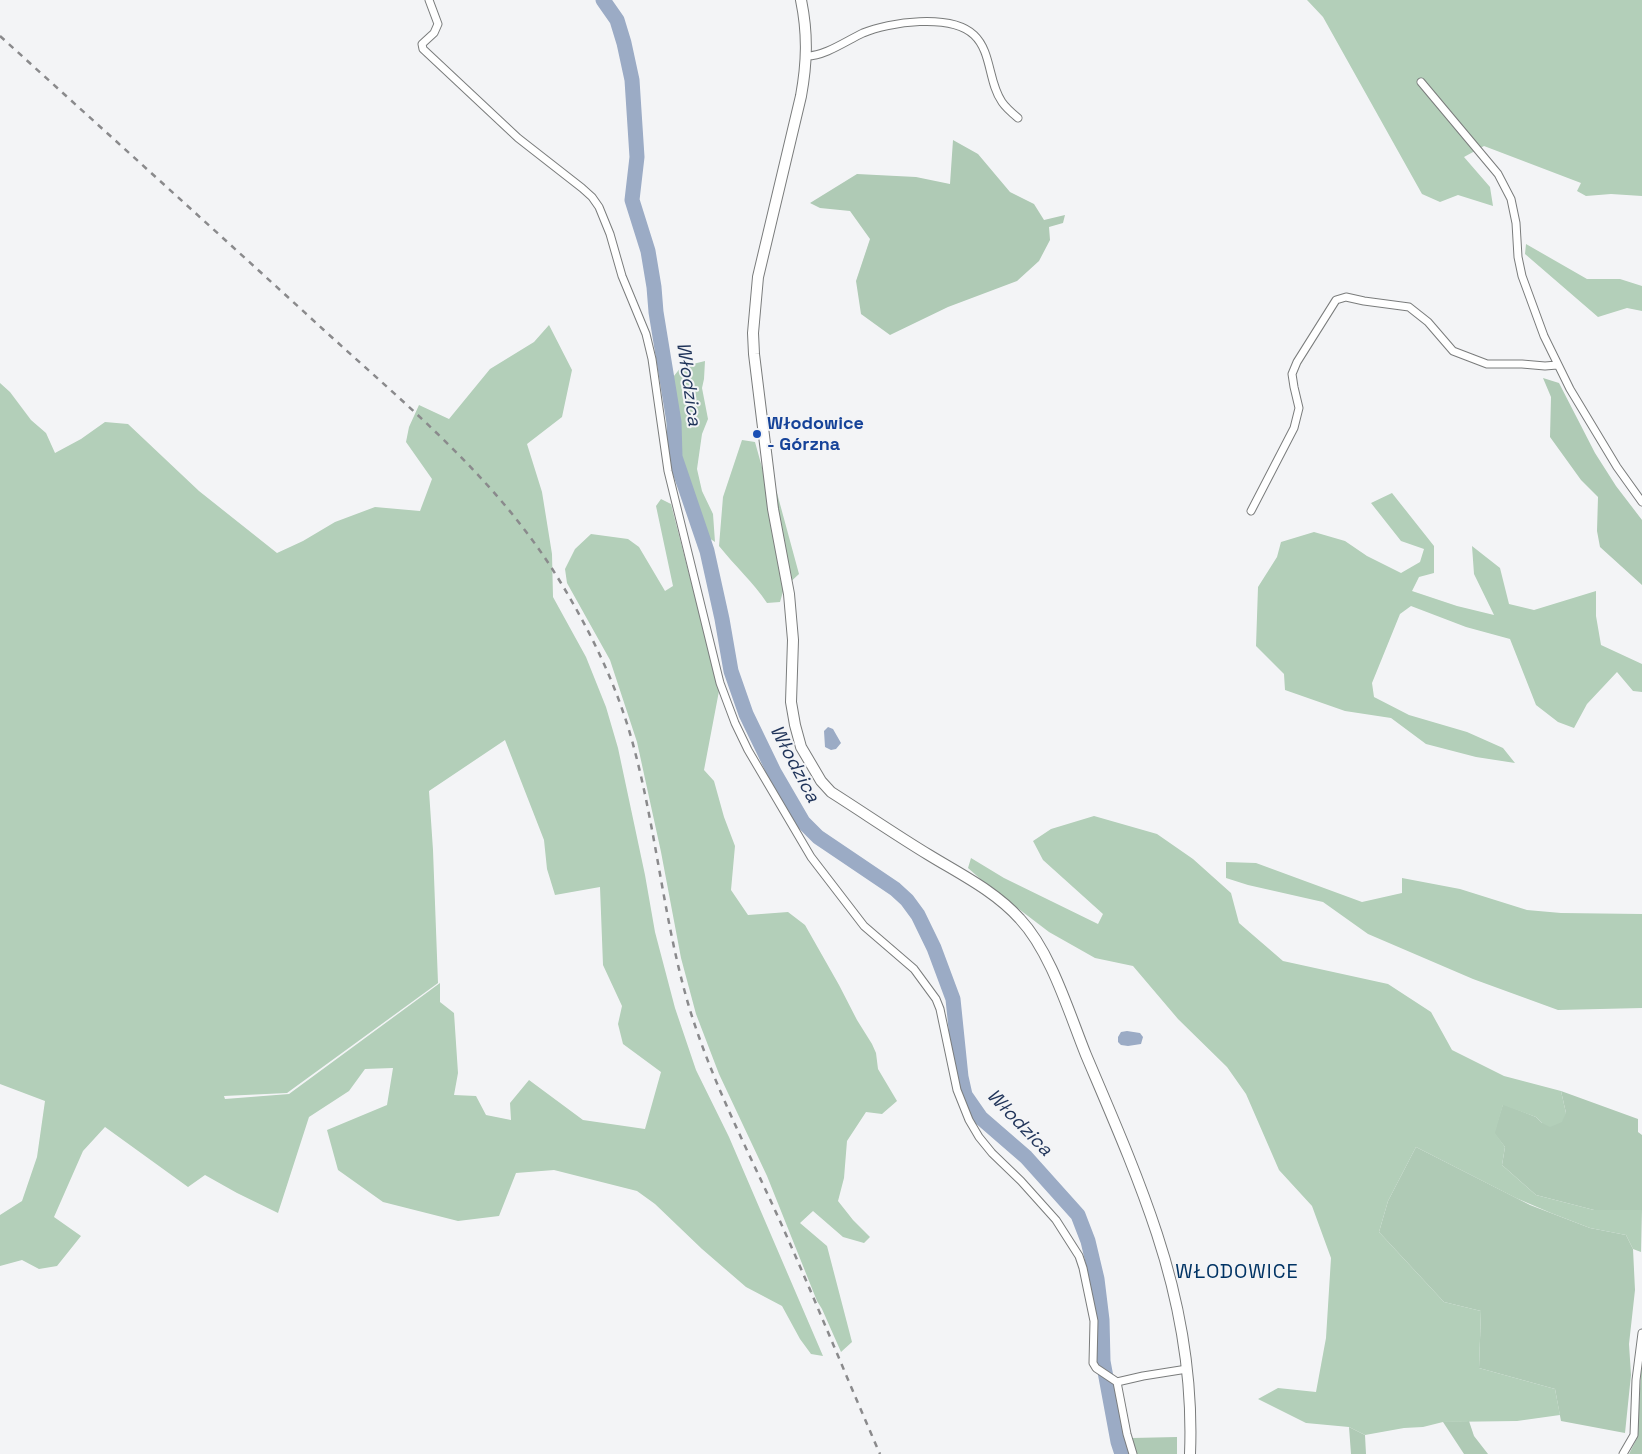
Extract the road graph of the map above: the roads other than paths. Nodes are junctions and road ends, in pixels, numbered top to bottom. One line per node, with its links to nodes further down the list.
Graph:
1 (429, 0): 11 (street)
2 (801, 0): 3 (street)
3 (807, 56): 5 (street); 10 (street)
4 (1421, 82): 6 (street)
5 (1018, 118)
6 (1557, 365): 7 (street); 8 (street)
7 (1642, 502)
8 (1251, 511)
9 (1642, 1333): 14 (street)
10 (1187, 1369): 11 (street); 13 (street)
11 (1114, 1380): 12 (street)
12 (1133, 1454)
13 (1190, 1454)
14 (1623, 1454)

